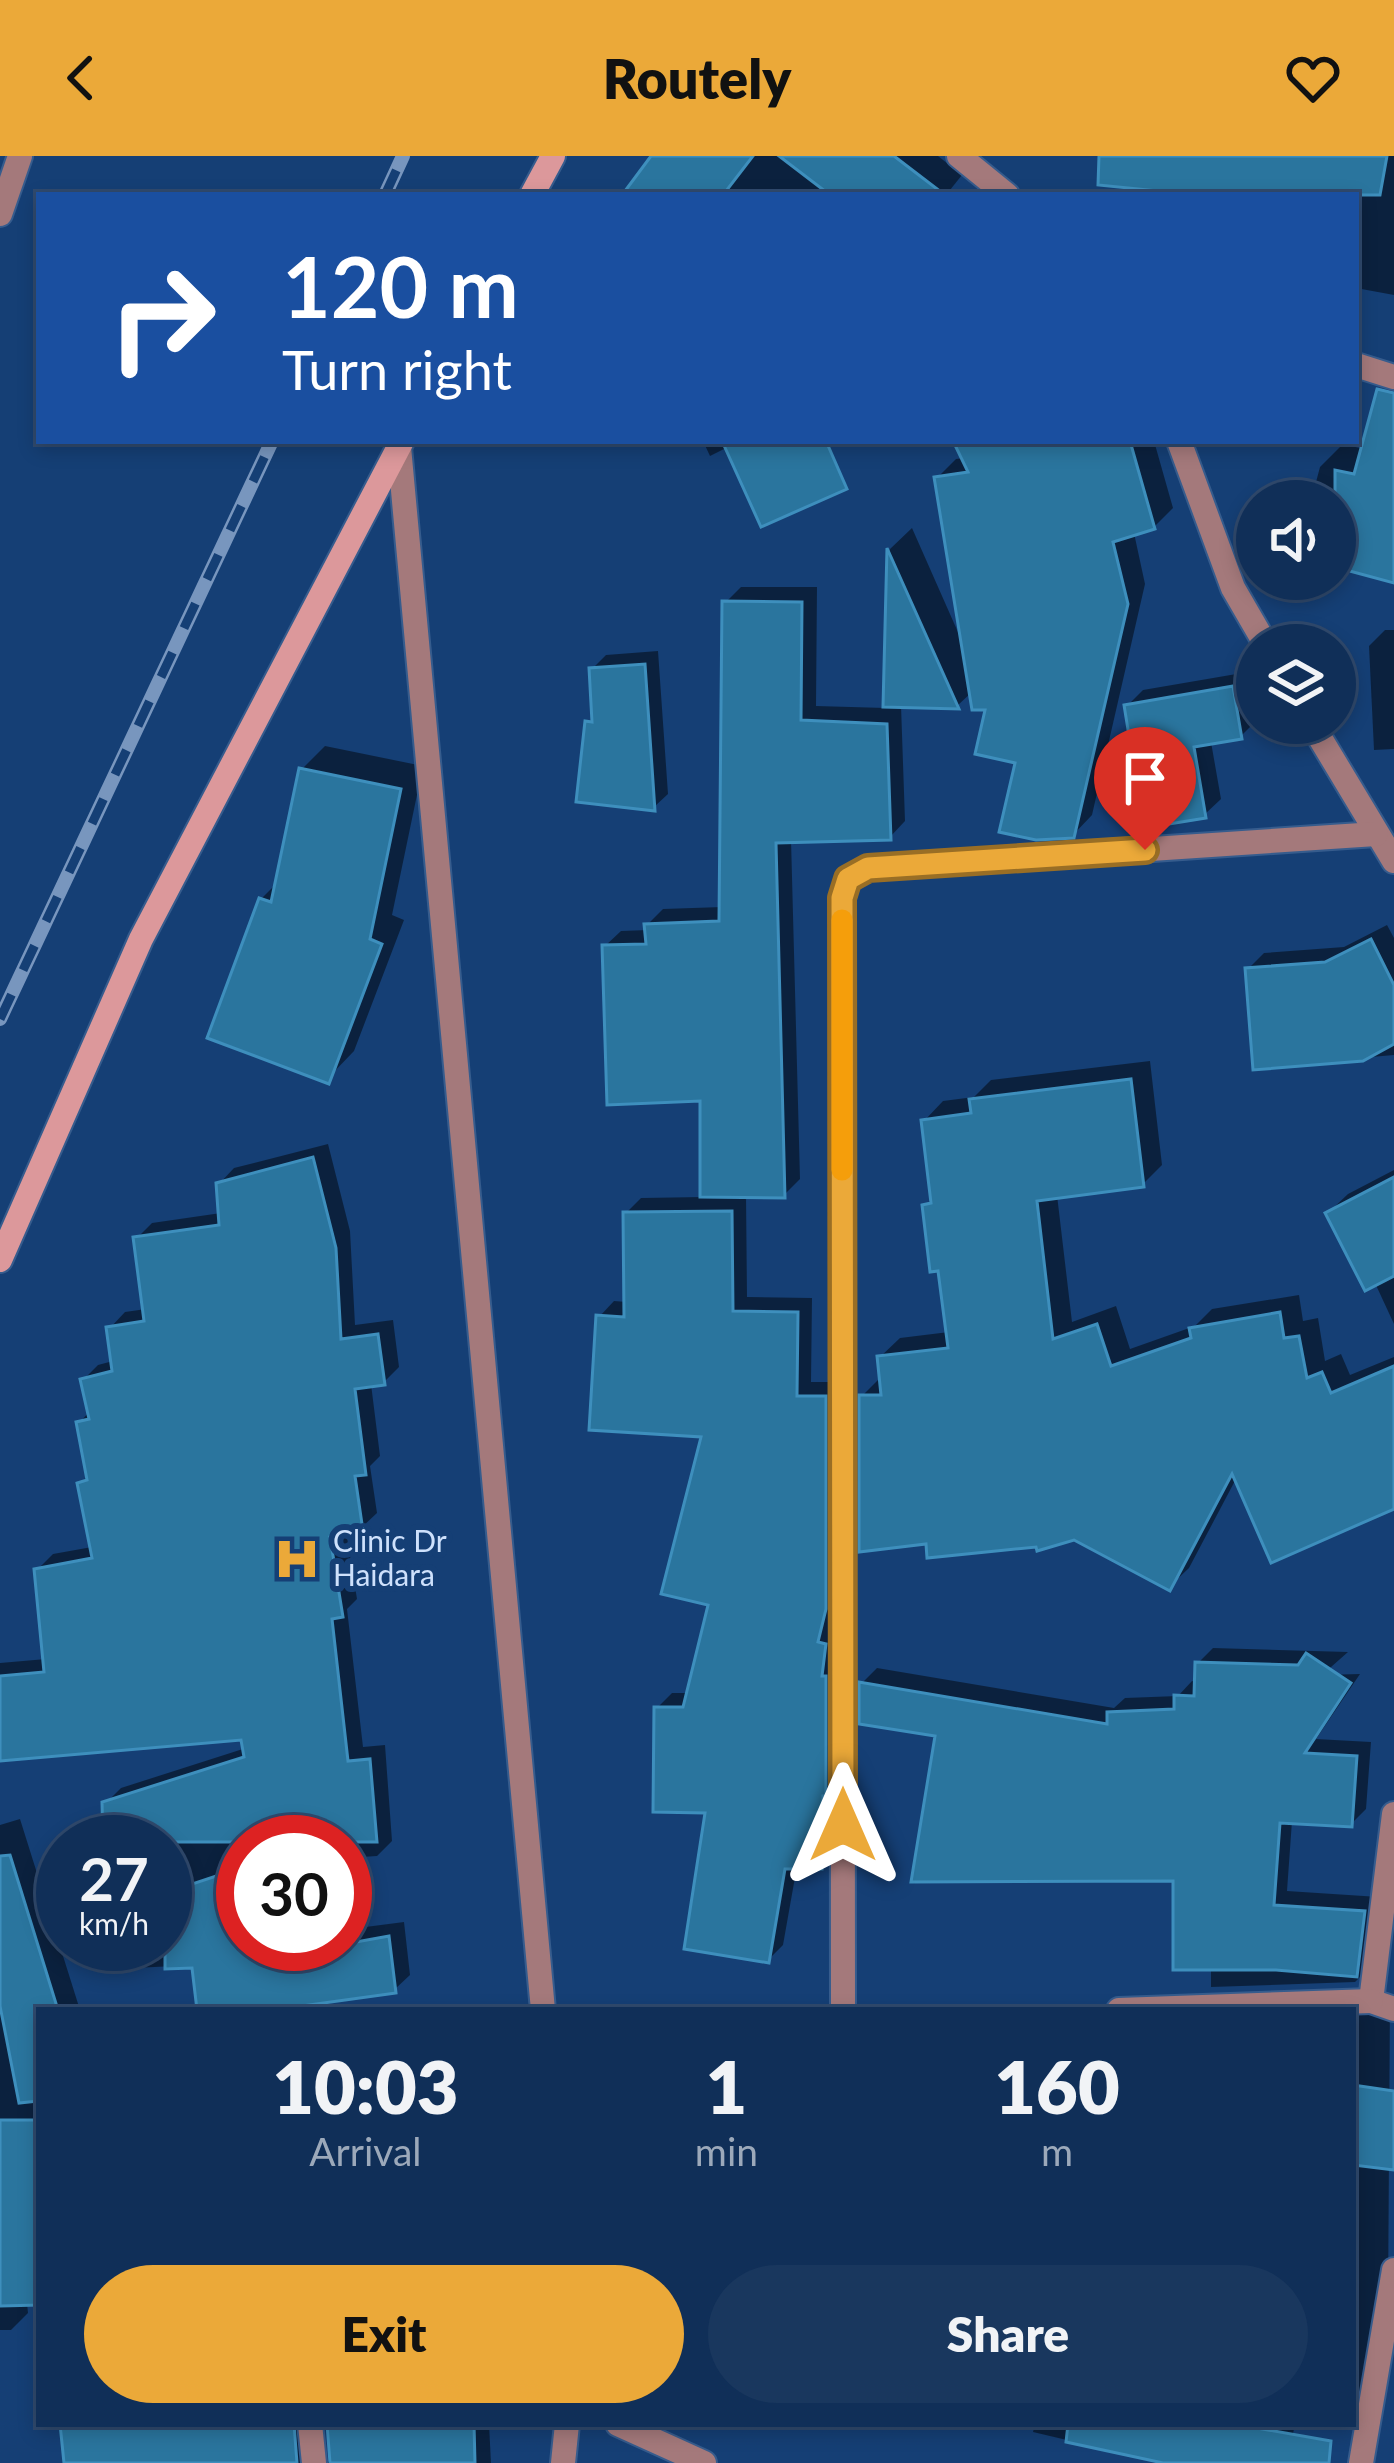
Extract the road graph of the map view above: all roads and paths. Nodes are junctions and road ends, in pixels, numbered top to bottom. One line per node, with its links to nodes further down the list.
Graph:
1 (20, 156): 6 (street)
2 (553, 156): 4 (street)
3 (959, 156): 5 (street)
4 (534, 192)
5 (1003, 192)
6 (0, 214)
7 (1359, 366): 8 (street)
8 (1394, 377)
9 (401, 444): 15 (street); 18 (street)
10 (1180, 444): 11 (street)
11 (1254, 624)
12 (1323, 744): 13 (street)
13 (1376, 834): 14 (street); 19 (street)
14 (1394, 861)
15 (0, 1260)
16 (1394, 1814): 17 (street)
17 (1383, 2005): 20 (street)
18 (543, 2007)
19 (843, 2007)
20 (1277, 2007)
21 (1394, 2270): 28 (street)
22 (310, 2427): 25 (street)
23 (567, 2427): 26 (street)
24 (625, 2427): 27 (street)
25 (314, 2463)
26 (563, 2463)
27 (704, 2463)
28 (1361, 2463)

